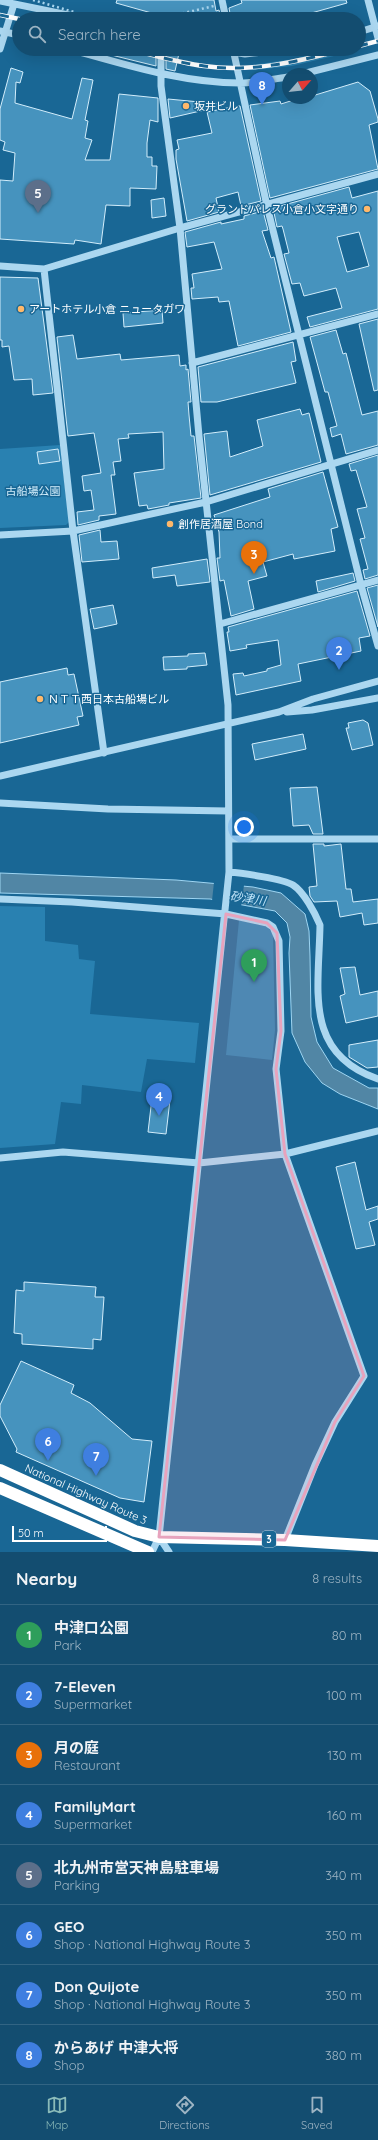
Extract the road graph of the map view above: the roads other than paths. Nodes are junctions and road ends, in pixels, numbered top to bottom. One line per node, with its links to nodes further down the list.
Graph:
1 (368, 0): 7 (street)
2 (0, 1): 4 (street)
3 (222, 2): 6 (street)
4 (14, 4): 5 (street); 9 (street)
5 (53, 12)
6 (224, 12)
7 (377, 27): 8 (street); 10 (street)
8 (366, 30)
9 (3, 31): 11 (street)
10 (378, 38)
11 (0, 49)
12 (378, 55): 16 (street)
13 (94, 56): 17 (street)
14 (160, 56): 17 (street)
15 (235, 56): 19 (street)
16 (318, 70)
17 (160, 74): 19 (street); 22 (street)
18 (282, 78): 19 (street)
19 (240, 83): 21 (street)
20 (378, 174): 21 (street)
21 (267, 206): 22 (street); 26 (street)
22 (180, 228): 24 (street); 27 (street)
23 (0, 266): 24 (street)
24 (44, 269): 31 (street)
25 (378, 314): 26 (street)
26 (300, 334): 27 (street); 29 (street)
27 (192, 363): 30 (street)
28 (378, 450): 29 (street)
29 (331, 464): 30 (street); 34 (street)
30 (206, 502): 31 (street); 35 (street)
31 (73, 530): 32 (street); 41 (street)
32 (0, 534)
33 (378, 580): 34 (street)
34 (361, 584): 35 (street); 36 (street)
35 (220, 624): 40 (street)
36 (378, 646)
37 (378, 681): 39 (street)
38 (378, 698): 39 (street)
39 (279, 712): 40 (street)
40 (228, 724): 41 (street); 44 (street)
41 (104, 753): 42 (street)
42 (0, 776)
43 (0, 803): 44 (street)
44 (228, 811): 45 (street)
45 (229, 839): 46 (street); 47 (street)
46 (378, 839)
47 (229, 874): 49 (street); 50 (street)
48 (0, 899): 49 (street)
49 (226, 911): 52 (street); 54 (street)
50 (378, 1079)
51 (378, 1131): 52 (street)
52 (285, 1154): 54 (street); 58 (street)
53 (0, 1158): 54 (street)
54 (199, 1163): 57 (street)
55 (0, 1470): 57 (highway, National Highway Route 3 / 3)
56 (0, 1488): 60 (highway)
57 (159, 1537): 58 (highway, National Highway Route 3 / 3); 61 (street); 62 (street)
58 (285, 1540): 59 (highway, National Highway Route 3 / 3)
59 (378, 1546)
60 (148, 1552)
61 (152, 1552)
62 (169, 1552)

